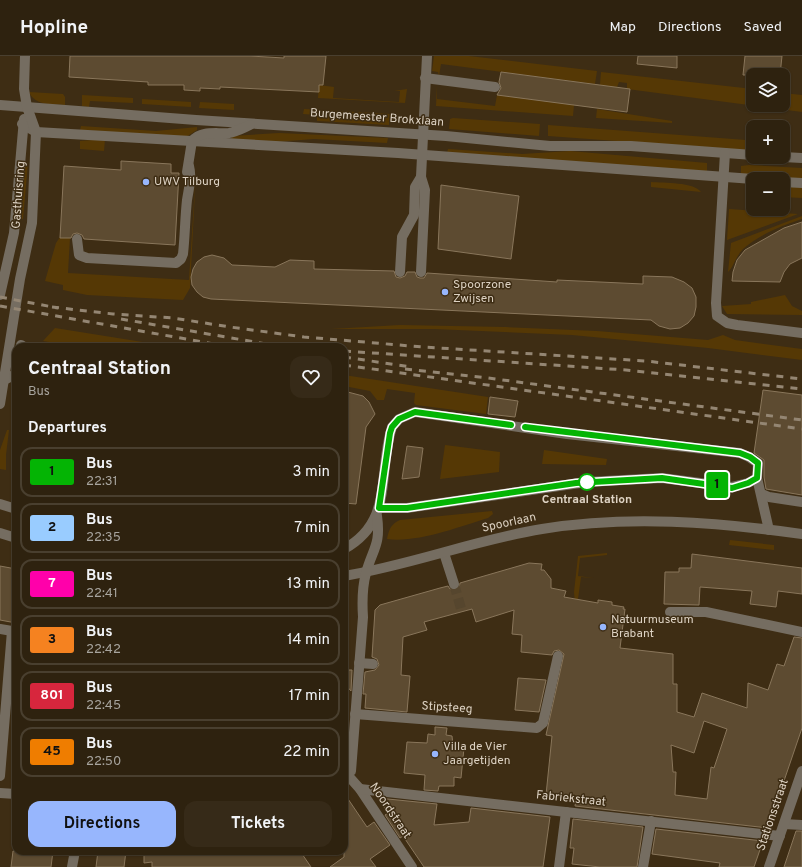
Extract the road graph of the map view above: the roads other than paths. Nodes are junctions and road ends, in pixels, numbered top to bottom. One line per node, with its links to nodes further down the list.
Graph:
1 (25, 56): 6 (street, Gasthuisring)
2 (427, 56): 3 (street)
3 (425, 78): 4 (street); 10 (street)
4 (495, 87)
5 (0, 105): 6 (street, Burgemeester Brokxlaan)
6 (27, 107): 7 (street, Gasthuisring); 8 (street, Burgemeester Brokxlaan); 9 (street, Gasthuisring)
7 (22, 124): 9 (street); 25 (street, Gasthuisring)
8 (254, 124): 10 (street, Burgemeester Brokxlaan); 11 (street)
9 (36, 132): 11 (street); 27 (street, Gasthuisring)
10 (424, 134): 12 (street, Burgemeester Brokxlaan); 14 (street)
11 (192, 141): 14 (street); 22 (street)
12 (725, 153): 13 (street, Burgemeester Brokxlaan); 18 (street)
13 (746, 154)
14 (423, 155): 17 (street); 18 (street)
15 (790, 157): 16 (street)
16 (802, 158)
17 (421, 177): 23 (street); 24 (street)
18 (724, 177): 19 (street); 26 (street)
19 (746, 179)
20 (790, 182): 21 (street)
21 (802, 183)
22 (77, 239)
23 (400, 272)
24 (421, 272)
25 (0, 295)
26 (802, 333)
27 (4, 362): 29 (street, Gasthuisring)
28 (12, 376): 29 (street)
29 (4, 380): 30 (street, Gasthuisring)
30 (0, 404)
31 (757, 478): 32 (street); 36 (street); 36 (street)
32 (762, 494): 33 (street); 37 (street)
33 (802, 502)
34 (0, 504): 35 (street)
35 (12, 508)
36 (378, 512): 41 (street); 43 (street)
37 (769, 530): 39 (street, Spoorlaan); 42 (street, Spoorlaan)
38 (0, 533): 40 (street)
39 (802, 534)
40 (12, 537)
41 (348, 546)
42 (444, 553): 43 (street, Spoorlaan); 45 (street)
43 (367, 572): 44 (street, Spoorlaan); 50 (street)
44 (348, 575)
45 (454, 584)
46 (670, 612): 48 (street)
47 (0, 629): 52 (street)
48 (802, 632)
49 (558, 656): 53 (street, Stipsteeg)
50 (359, 663): 51 (street); 53 (street)
51 (373, 664)
52 (4, 680): 56 (street)
53 (355, 714): 55 (street)
54 (802, 771): 63 (street, Stationsstraat)
55 (348, 772)
56 (0, 776)
57 (348, 776): 58 (street, Noordstraat)
58 (360, 789): 61 (street, Fabriekstraat); 68 (street, Noordstraat)
59 (0, 793): 60 (street)
60 (12, 794)
61 (566, 812): 62 (street, Fabriekstraat); 69 (street)
62 (651, 821): 65 (street, Fabriekstraat); 70 (street)
63 (784, 824): 64 (street); 65 (street, Stationsstraat)
64 (802, 825)
65 (780, 836): 71 (street, Stationsstraat)
66 (74, 855): 67 (street)
67 (72, 867)
68 (412, 867)
69 (558, 867)
70 (643, 867)
71 (769, 867)

